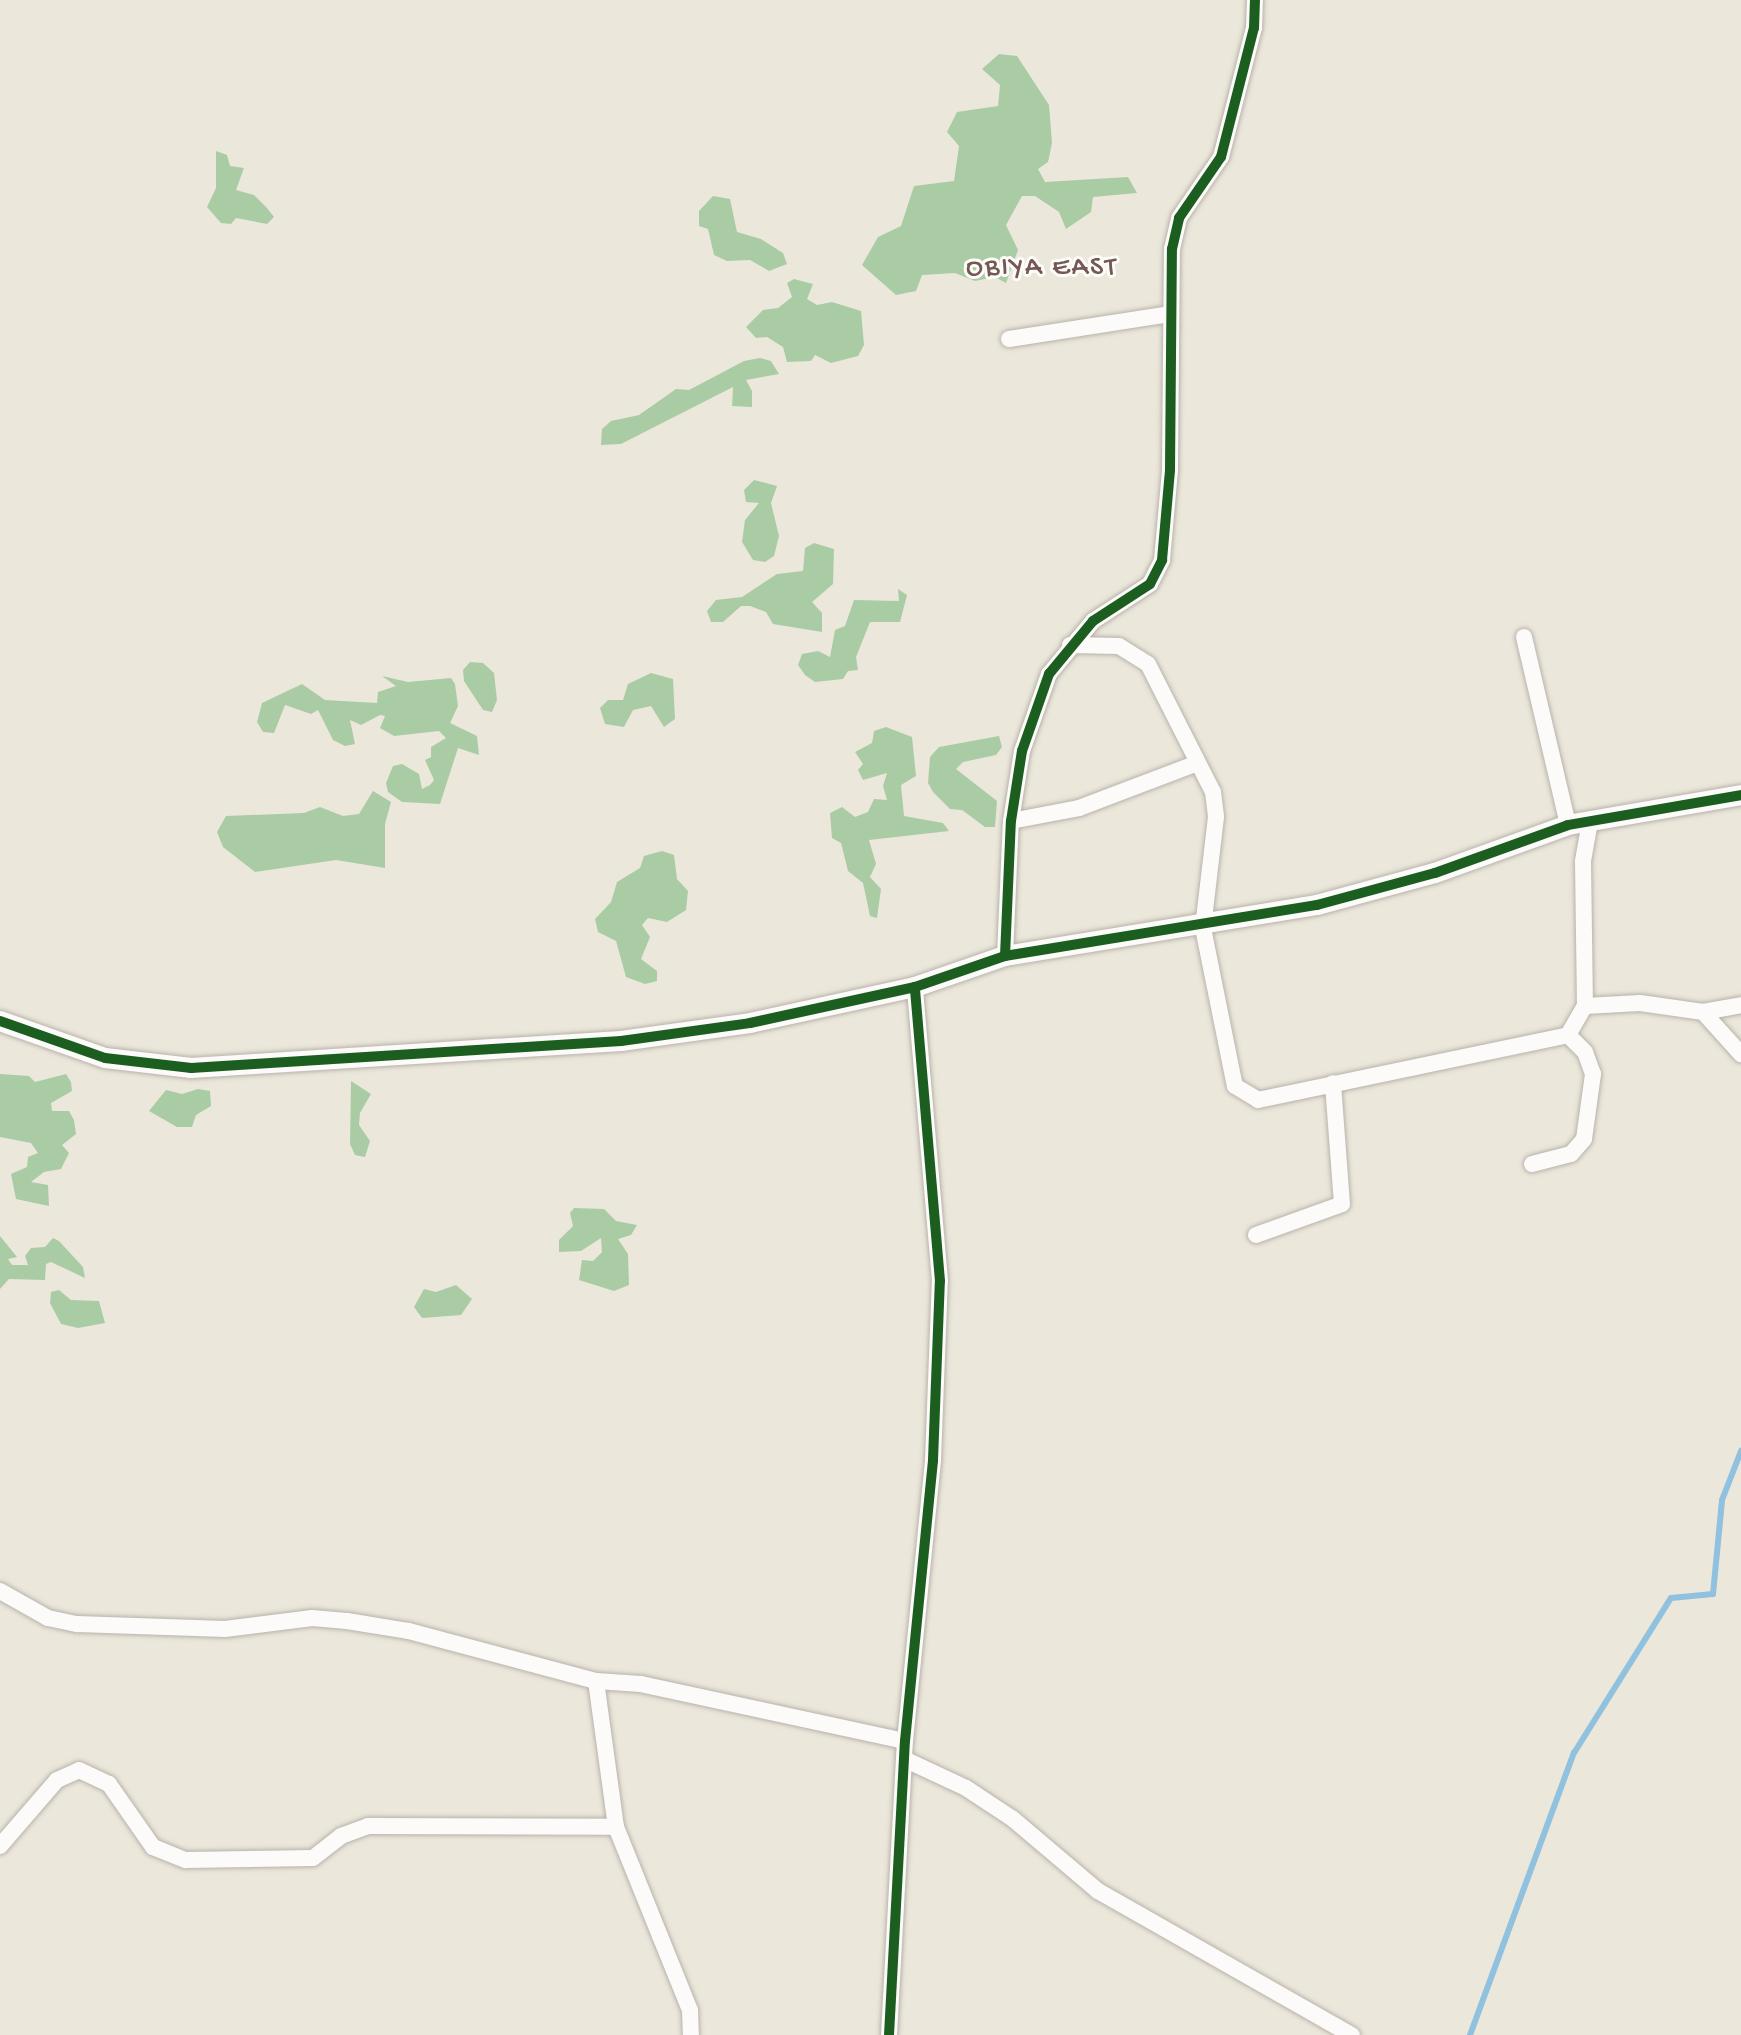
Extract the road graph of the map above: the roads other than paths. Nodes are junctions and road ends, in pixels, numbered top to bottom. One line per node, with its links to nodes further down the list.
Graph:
1 (1255, 0): 2 (street)
2 (1171, 314): 3 (street); 5 (street)
3 (1009, 339)
4 (1524, 637): 10 (street)
5 (1070, 645): 6 (street); 8 (street)
6 (1195, 764): 8 (street); 11 (street)
7 (1741, 795): 9 (street)
8 (1011, 821): 12 (street)
9 (1590, 822): 10 (street); 15 (street)
10 (1568, 825): 11 (street)
11 (1203, 928): 12 (street); 20 (street)
12 (1005, 956): 13 (street)
13 (915, 987): 17 (street); 25 (street)
14 (1741, 1005): 16 (street)
15 (1585, 1006): 16 (street); 18 (street)
16 (1703, 1012): 19 (street)
17 (0, 1021)
18 (1568, 1035): 20 (street); 21 (street)
19 (1741, 1054)
20 (1333, 1083): 22 (street)
21 (1532, 1164)
22 (1256, 1235)
23 (0, 1591): 24 (street)
24 (596, 1681): 25 (street); 27 (street)
25 (905, 1741): 26 (street)
26 (904, 1759): 30 (street); 31 (street)
27 (616, 1827): 28 (street); 29 (street)
28 (0, 1846)
29 (691, 2035)
30 (889, 2035)
31 (1352, 2035)

